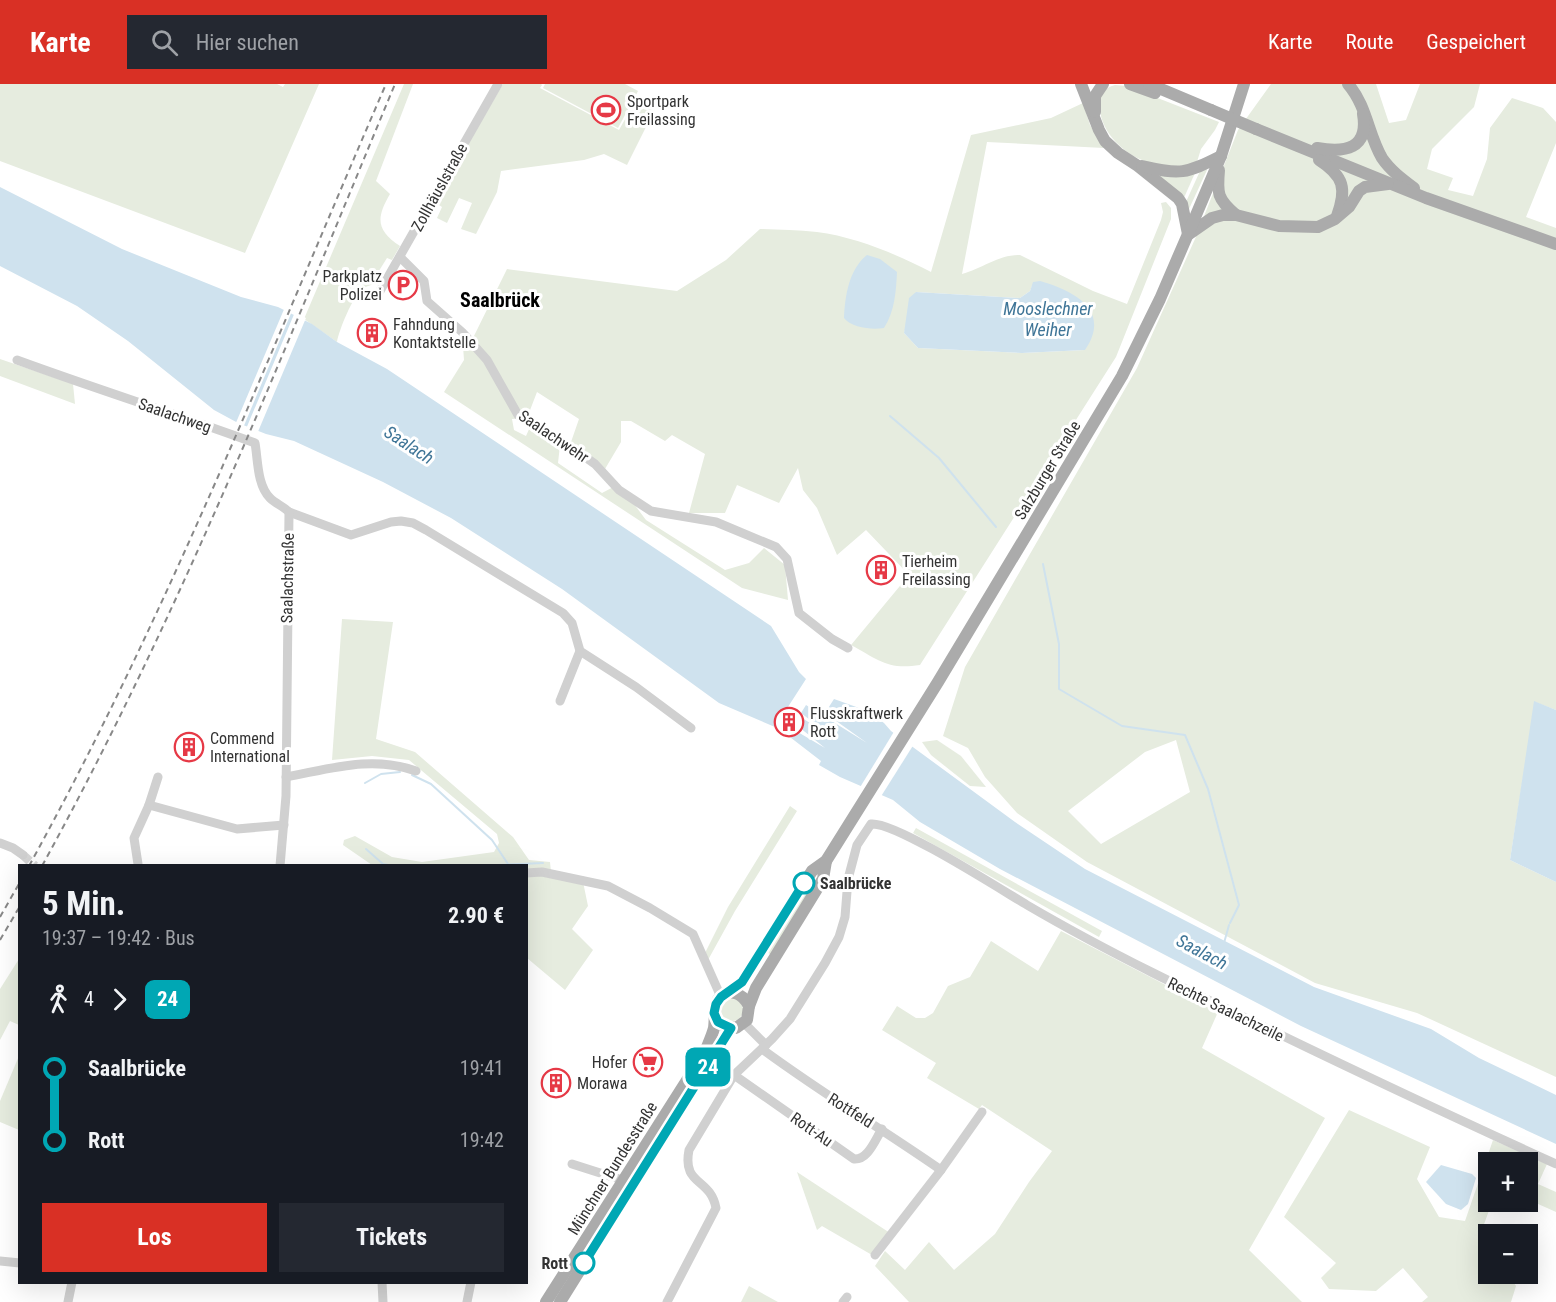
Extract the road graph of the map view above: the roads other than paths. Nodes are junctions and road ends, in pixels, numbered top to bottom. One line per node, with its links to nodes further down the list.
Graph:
1 (498, 84): 21 (street, Zollhäuslstraße)
2 (1081, 84): 11 (main road)
3 (1102, 84): 11 (main road)
4 (1130, 84): 9 (main road)
5 (1149, 84): 9 (main road)
6 (1250, 84): 8 (main road)
7 (1348, 84): 10 (main road)
8 (1242, 88): 13 (main road)
9 (1177, 96): 12 (main road, bridge)
10 (1361, 102): 12 (main road); 16 (main road)
11 (1096, 125): 14 (main road)
12 (1293, 144): 15 (main road); 18 (main road)
13 (1221, 156): 14 (main road); 17 (main road); 19 (main road, Salzburger Straße)
14 (1138, 166): 19 (main road)
15 (1392, 184): 16 (main road); 18 (main road)
16 (1426, 198): 20 (main road)
17 (1236, 215): 18 (main road); 19 (main road)
18 (1335, 219)
19 (1188, 234): 36 (main road, Salzburger Straße)
20 (1556, 244)
21 (400, 257): 22 (street, Zollhäuslstraße); 25 (street, Saalachwehr)
22 (380, 291)
23 (17, 360): 24 (street, Saalachweg)
24 (289, 512): 26 (street, Saalachstraße); 31 (street, Saalachstraße)
25 (849, 648)
26 (580, 651): 27 (street); 28 (street)
27 (560, 701)
28 (691, 728)
29 (416, 771): 31 (street)
30 (158, 777): 32 (street)
31 (286, 779): 33 (street, Saalachstraße)
32 (149, 806): 33 (street); 37 (street)
33 (284, 825): 38 (street, Saalachstraße)
34 (0, 843): 35 (street)
35 (23, 855)
36 (826, 861): 40 (main road); 41 (main road)
37 (138, 864)
38 (280, 864)
39 (528, 873): 40 (street)
40 (724, 995): 41 (main road); 42 (main road)
41 (749, 1006): 43 (main road)
42 (716, 1018): 44 (main road); 52 (main road, Münchner Bundesstraße)
43 (744, 1023): 44 (main road); 45 (street, Rottfeld)
44 (731, 1028): 63 (main road, Münchner Bundesstraße)
45 (764, 1047): 46 (street, Rechte Saalachzeile); 48 (street, Rottfeld); 50 (street, Rechte Saalachzeile)
46 (734, 1075): 48 (street, Rott-Au); 64 (street, Rechte Saalachzeile)
47 (982, 1112): 51 (street)
48 (882, 1129): 51 (street, Rottfeld)
49 (572, 1164): 52 (street)
50 (1556, 1164)
51 (941, 1170): 53 (street)
52 (623, 1183): 62 (main road, Münchner Bundesstraße)
53 (875, 1255)
54 (0, 1261): 55 (street)
55 (18, 1263)
56 (72, 1284): 59 (street)
57 (382, 1284): 60 (street)
58 (471, 1284): 61 (street)
59 (68, 1302)
60 (383, 1302)
61 (467, 1302)
62 (546, 1302)
63 (560, 1302)
64 (667, 1302)

